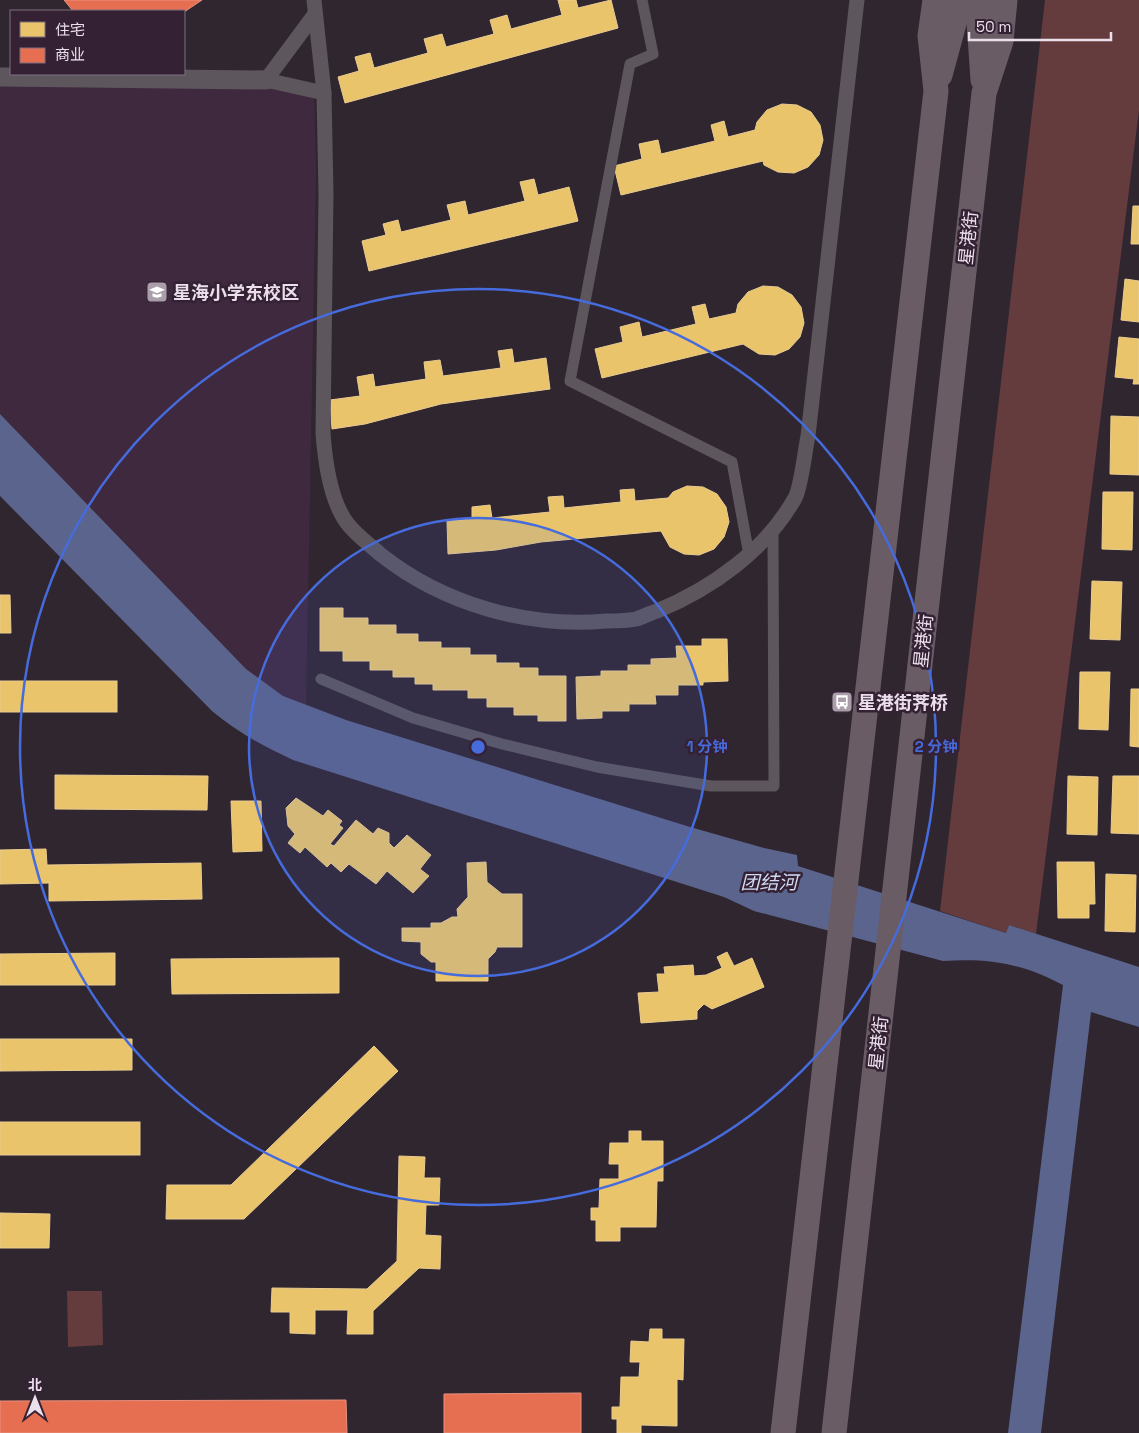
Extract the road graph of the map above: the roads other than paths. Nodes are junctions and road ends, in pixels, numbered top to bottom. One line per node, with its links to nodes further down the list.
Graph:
1 (642, 0): 14 (street)
2 (857, 0): 13 (street)
3 (935, 0): 10 (main road)
4 (957, 0): 10 (main road)
5 (981, 0): 12 (main road)
6 (1005, 0): 12 (main road, 星港街)
7 (315, 7): 9 (street); 11 (street)
8 (0, 77): 9 (street)
9 (266, 80): 11 (street)
10 (936, 91): 16 (main road)
11 (324, 93): 14 (street)
12 (984, 93): 17 (main road, 星港街)
13 (773, 529): 14 (street); 15 (street)
14 (750, 555)
15 (321, 678)
16 (783, 1433)
17 (834, 1433)

